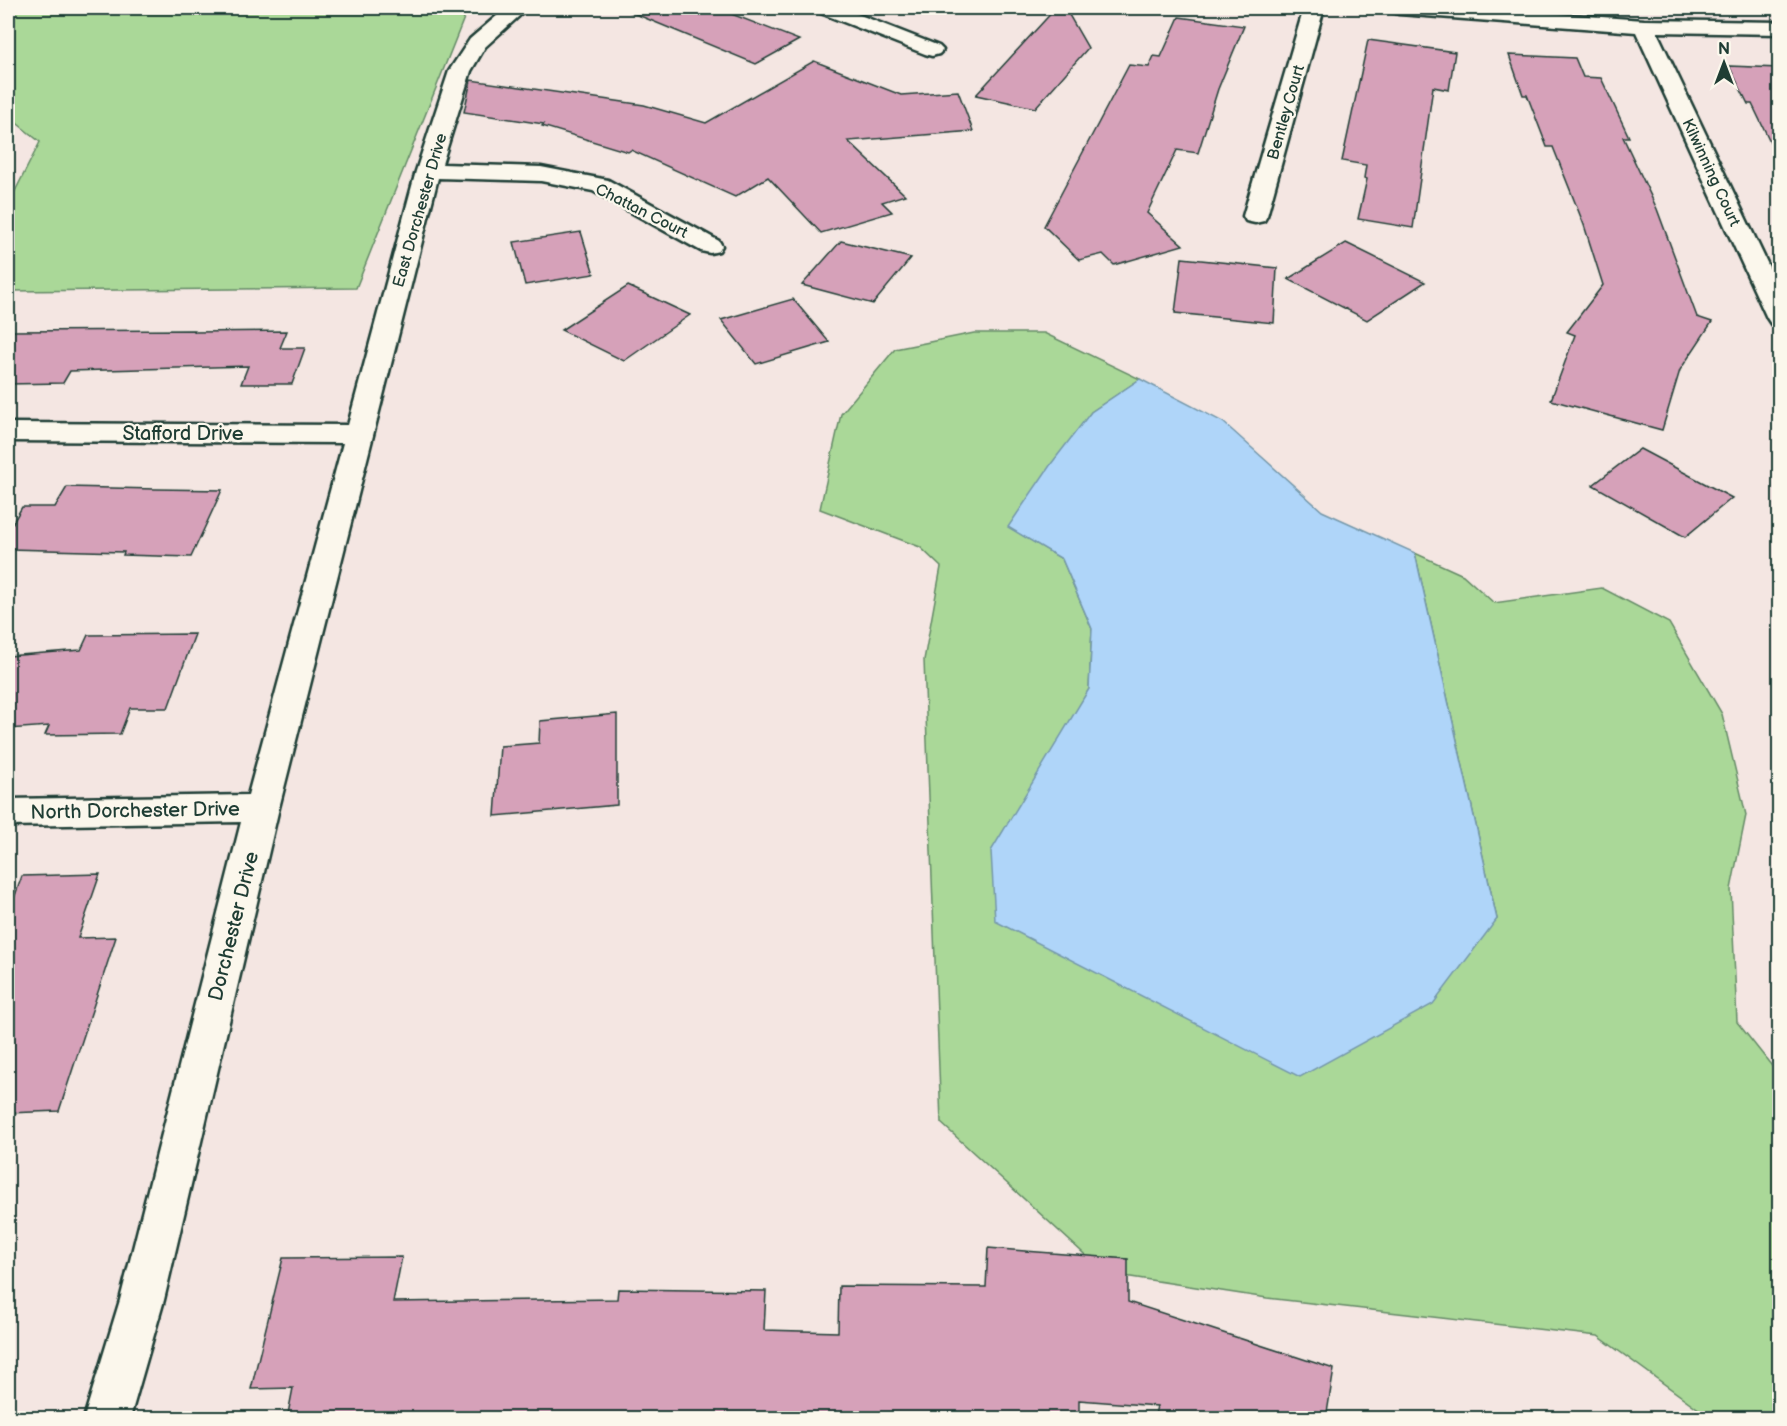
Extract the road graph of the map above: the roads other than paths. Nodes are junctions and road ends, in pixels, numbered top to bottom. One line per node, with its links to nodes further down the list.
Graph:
1 (518, 8): 8 (street, East Dorchester Drive)
2 (825, 8): 7 (street)
3 (1314, 8): 9 (street, Bentley Court)
4 (1399, 8): 5 (street)
5 (1644, 26): 6 (street); 11 (street, Kilwinning Court)
6 (1779, 28)
7 (932, 50)
8 (429, 171): 10 (street, Chattan Court); 13 (street, East Dorchester Drive)
9 (1255, 216)
10 (710, 246)
11 (1779, 318)
12 (8, 432): 13 (street, Stafford Drive)
13 (359, 434): 14 (street, Dorchester Drive)
14 (262, 808): 15 (street, North Dorchester Drive); 16 (street, Dorchester Drive)
15 (8, 812)
16 (107, 1419)

